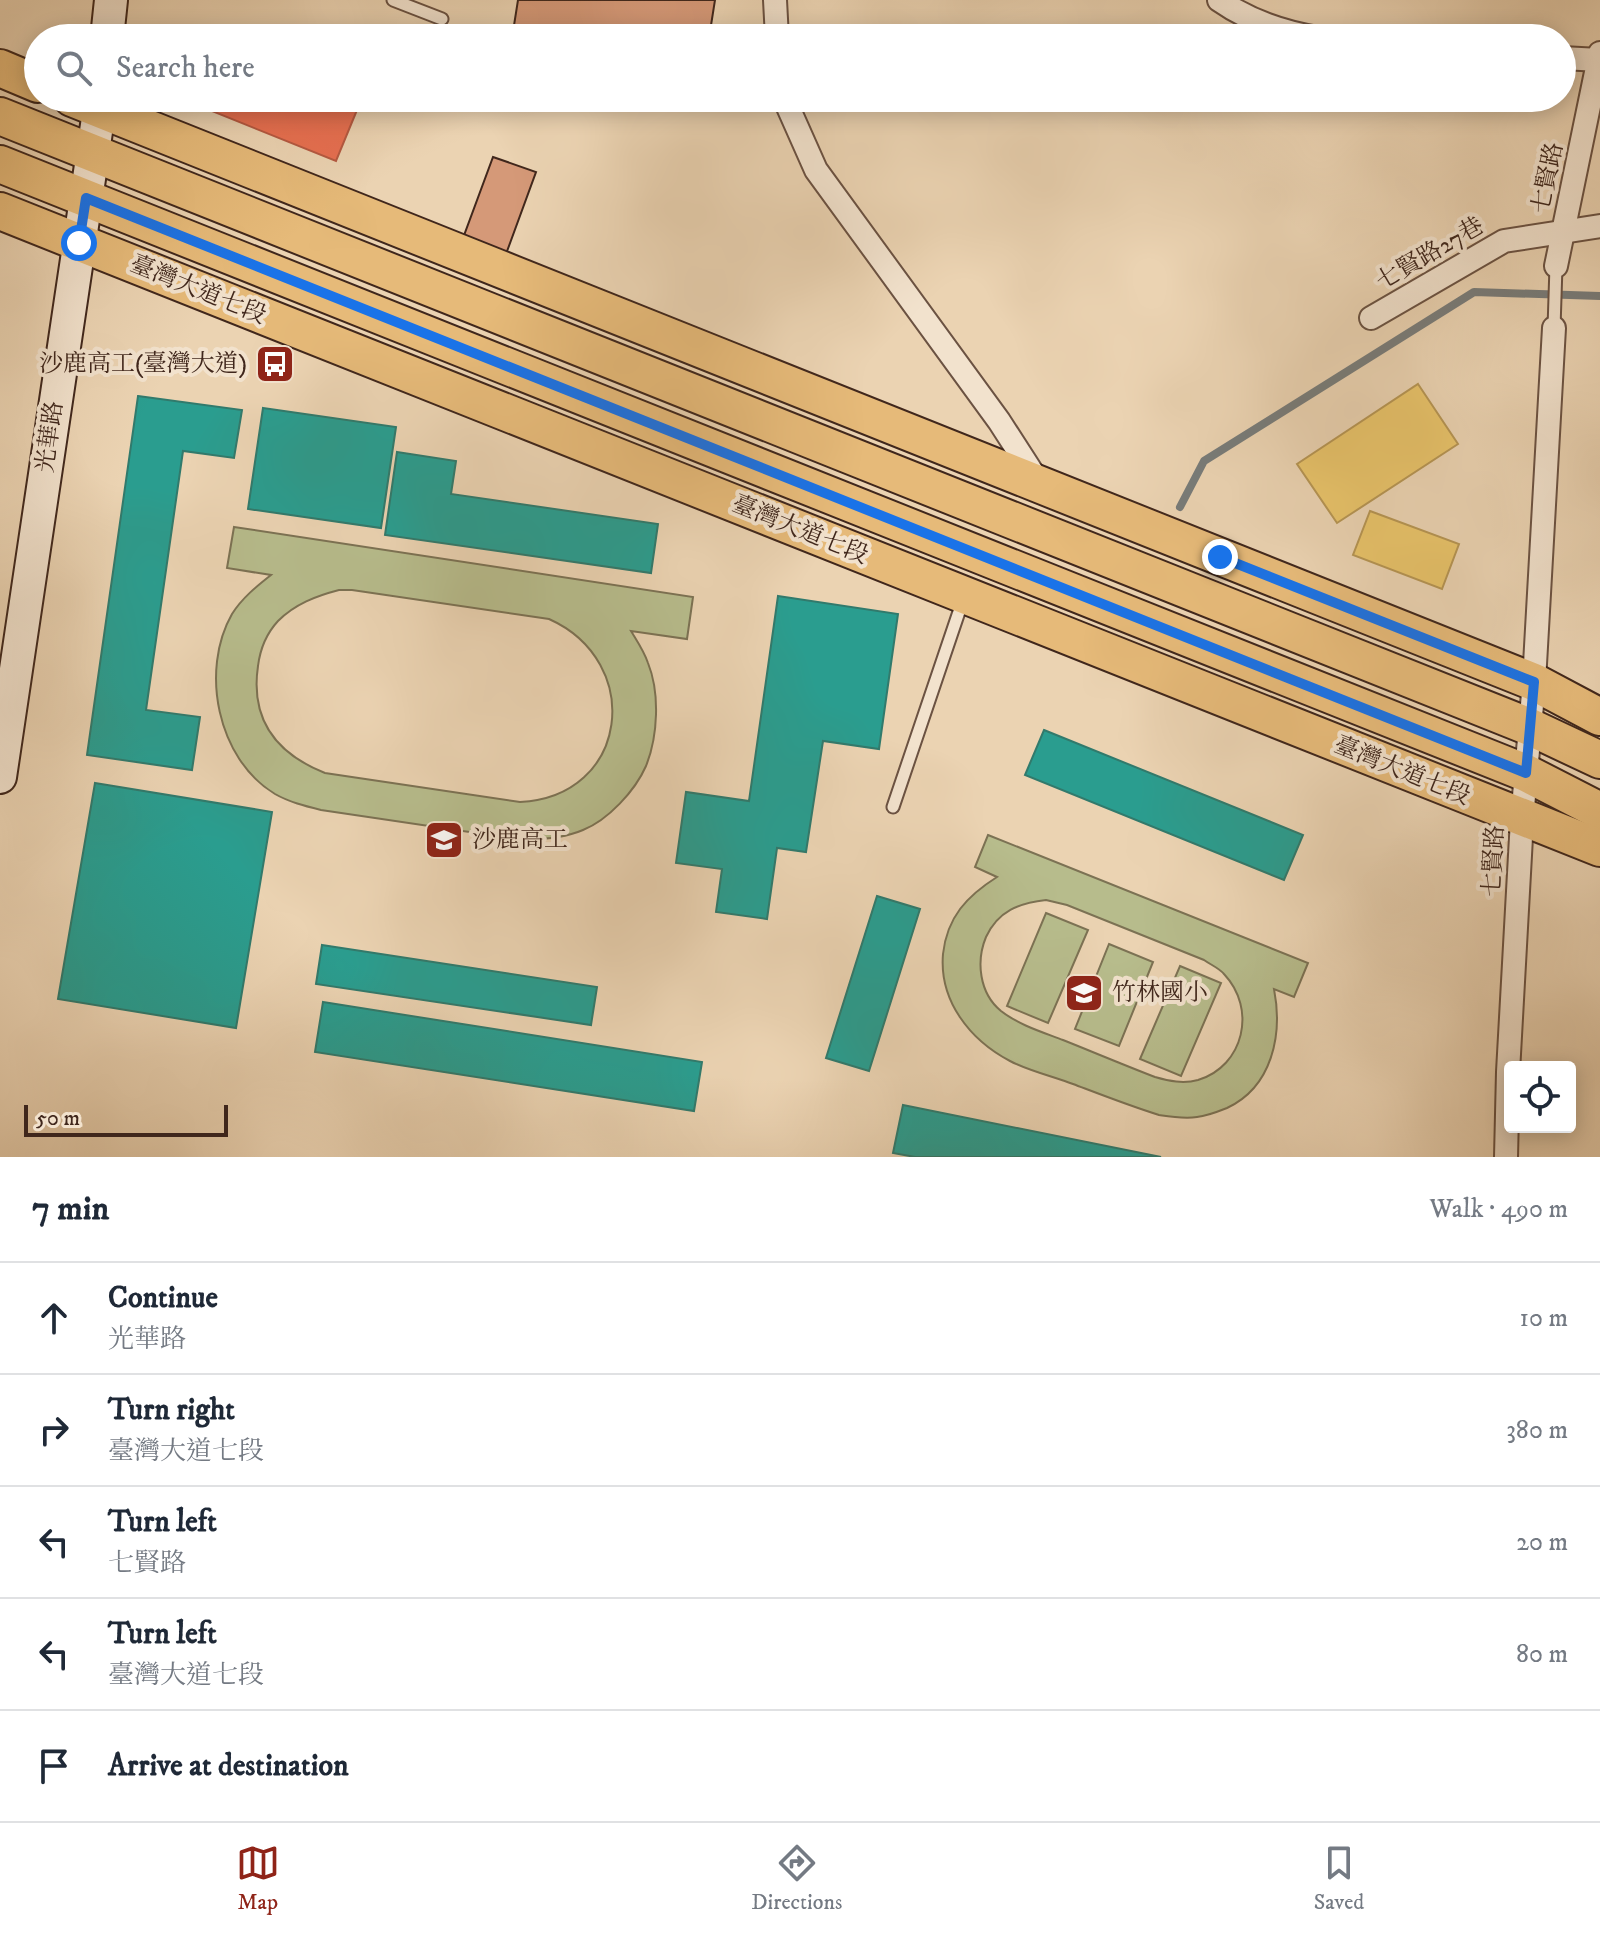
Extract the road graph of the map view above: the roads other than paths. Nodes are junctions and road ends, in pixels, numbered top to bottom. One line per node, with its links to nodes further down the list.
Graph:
1 (111, 0): 6 (street)
2 (393, 0): 5 (lane)
3 (775, 0): 7 (street)
4 (1219, 0): 8 (street)
5 (442, 19)
6 (108, 24)
7 (776, 24)
8 (1264, 24)
9 (1600, 53): 11 (street, 七賢路)
10 (1576, 59): 11 (street)
11 (1600, 60): 24 (street, 七賢路)
12 (0, 68): 13 (main road)
13 (24, 78)
14 (91, 112): 19 (street, 光華路)
15 (113, 112): 18 (main road)
16 (790, 112): 29 (street)
17 (0, 116): 19 (main road)
18 (157, 132): 19 (main road); 29 (main road)
19 (93, 154): 21 (street, 光華路); 35 (main road)
20 (0, 164): 21 (main road, 臺灣大道七段)
21 (86, 198): 25 (street, 光華路); 37 (main road, 臺灣大道七段)
22 (0, 211): 25 (main road, 臺灣大道七段)
23 (1600, 226): 24 (street, 七賢路27巷)
24 (1563, 231): 26 (street, 七賢路); 27 (street, 七賢路27巷)
25 (79, 243): 30 (main road, 臺灣大道七段); 31 (street, 光華路)
26 (1556, 266): 28 (lane)
27 (1371, 318)
28 (1554, 328): 32 (street, 七賢路)
29 (1040, 485): 32 (main road)
30 (964, 596): 39 (lane); 41 (main road, 臺灣大道七段)
31 (10, 635): 38 (street, 光華路)
32 (1534, 682): 33 (main road); 34 (main road); 35 (street, 七賢路)
33 (1600, 702)
34 (1600, 717)
35 (1530, 727): 36 (main road); 37 (street, 七賢路)
36 (1600, 760)
37 (1526, 773): 40 (main road, 臺灣大道七段); 41 (street, 七賢路)
38 (0, 777)
39 (893, 807)
40 (1600, 811)
41 (1522, 819): 42 (main road, 臺灣大道七段); 43 (street, 七賢路)
42 (1600, 848)
43 (1506, 1157)

